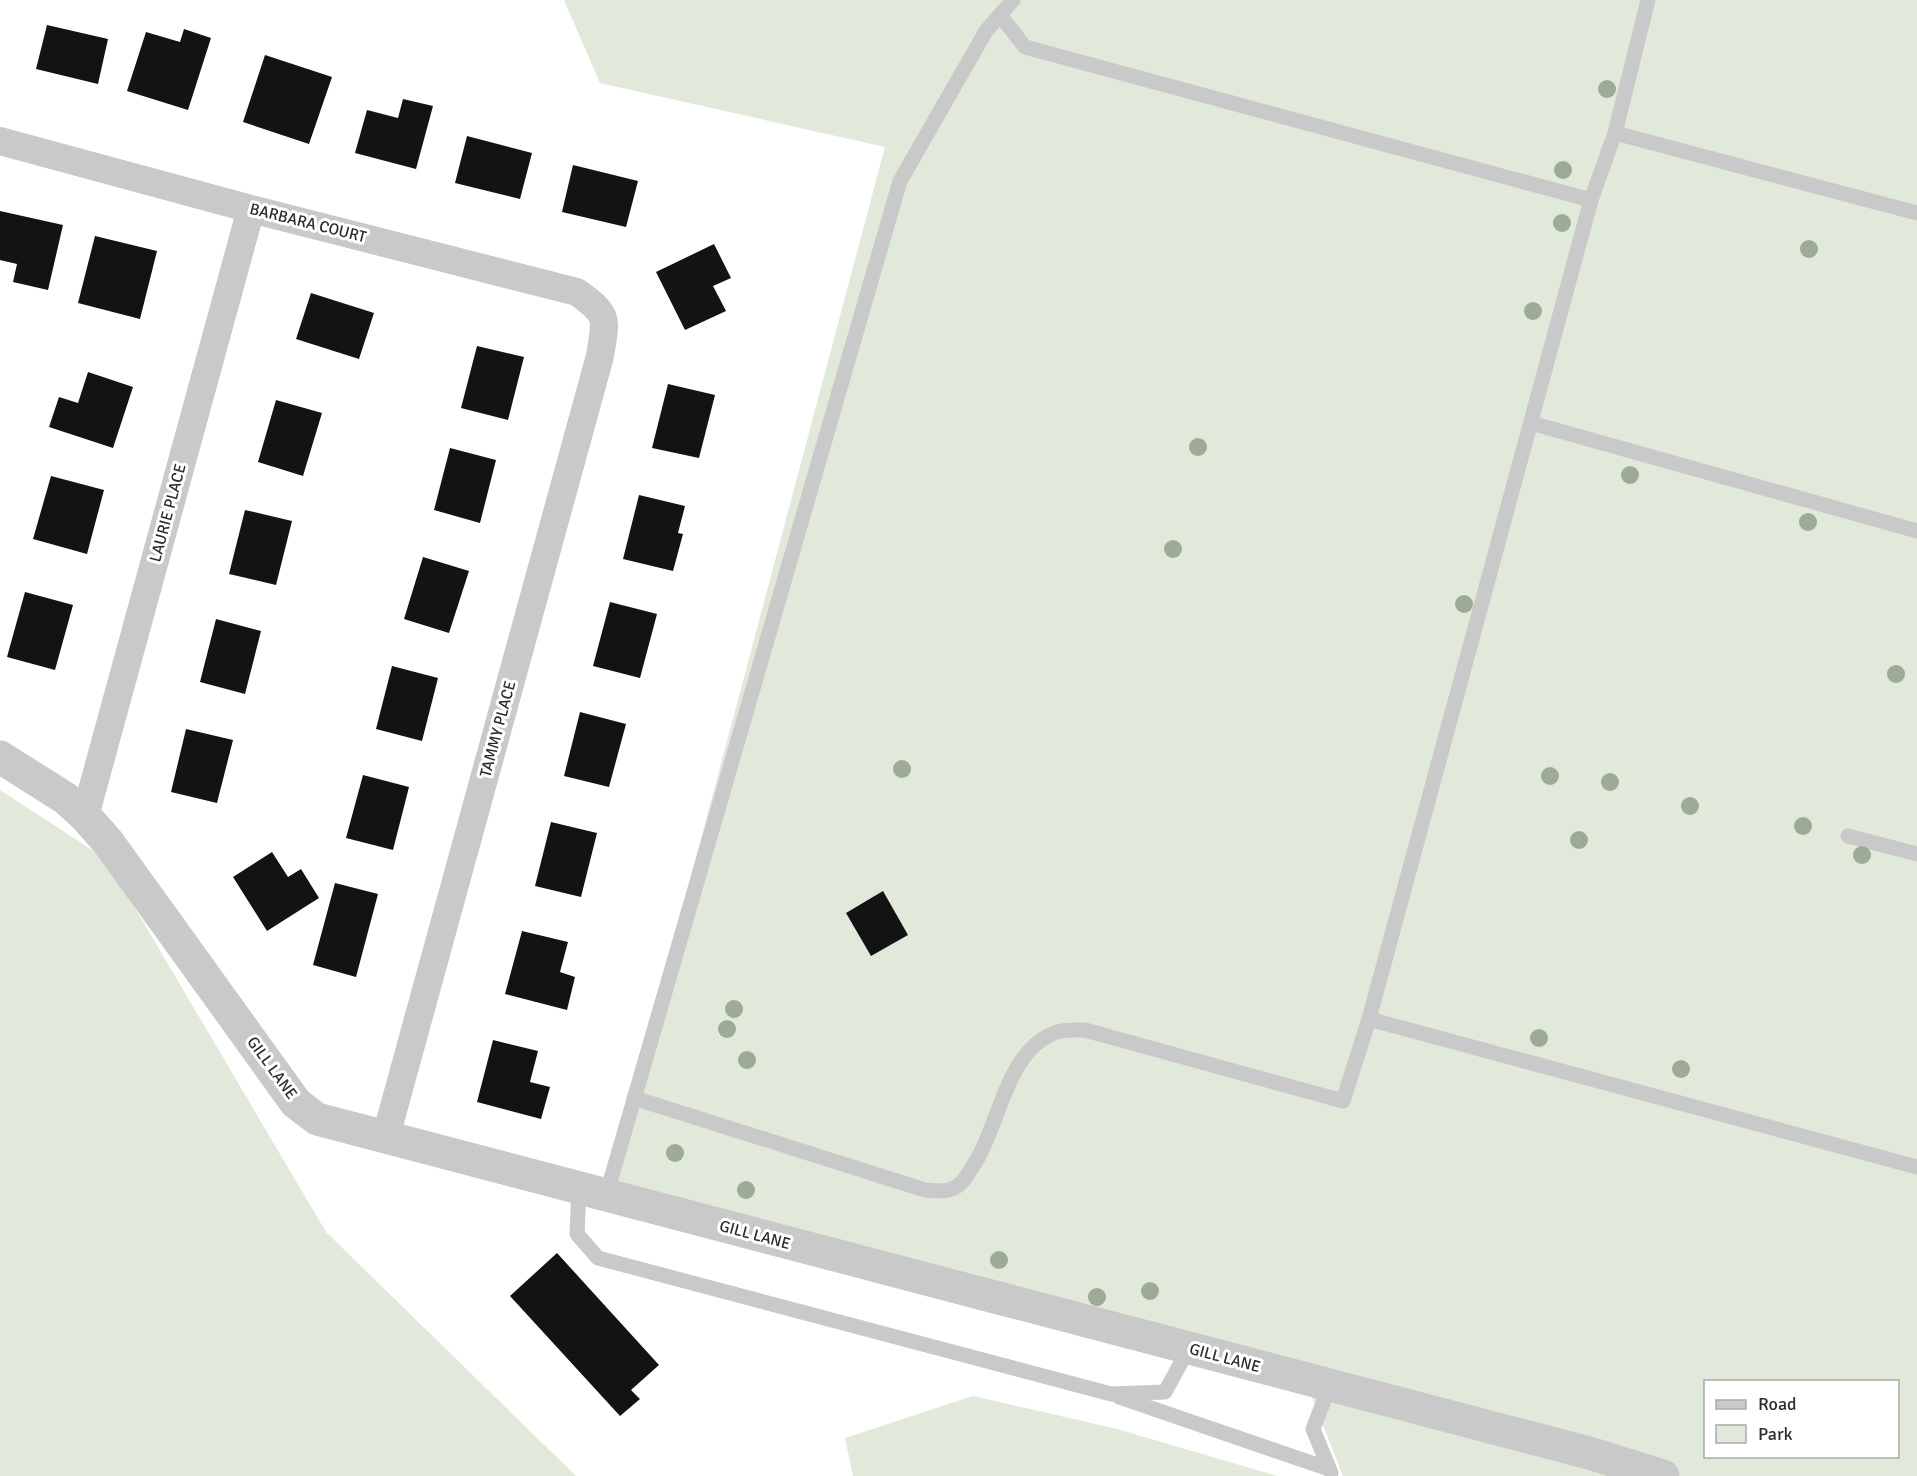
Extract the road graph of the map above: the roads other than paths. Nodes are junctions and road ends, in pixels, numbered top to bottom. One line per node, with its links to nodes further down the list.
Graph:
1 (1013, 0): 3 (lane)
2 (1648, 0): 4 (lane)
3 (1000, 15): 6 (lane); 17 (lane)
4 (1615, 133): 6 (lane); 8 (lane)
5 (0, 141): 7 (street, BARBARA COURT)
6 (1592, 200): 10 (lane)
7 (251, 209): 9 (street, BARBARA COURT); 13 (street, LAURIE PLACE)
8 (1917, 213)
9 (605, 322): 18 (street, TAMMY PLACE)
10 (1531, 423): 11 (lane); 16 (lane)
11 (1917, 531)
12 (0, 757): 13 (street, GILL LANE)
13 (86, 816): 18 (street, GILL LANE)
14 (1848, 836): 15 (lane)
15 (1917, 854)
16 (1369, 1019): 17 (lane); 19 (lane)
17 (634, 1098): 20 (lane)
18 (386, 1136): 20 (street, GILL LANE)
19 (1917, 1167)
20 (592, 1192): 21 (street, GILL LANE); 23 (lane)
21 (1189, 1348): 22 (street, GILL LANE); 23 (lane)
22 (1330, 1385): 24 (lane); 25 (street, GILL LANE)
23 (1111, 1394): 24 (lane)
24 (1331, 1472)
25 (1663, 1476)

